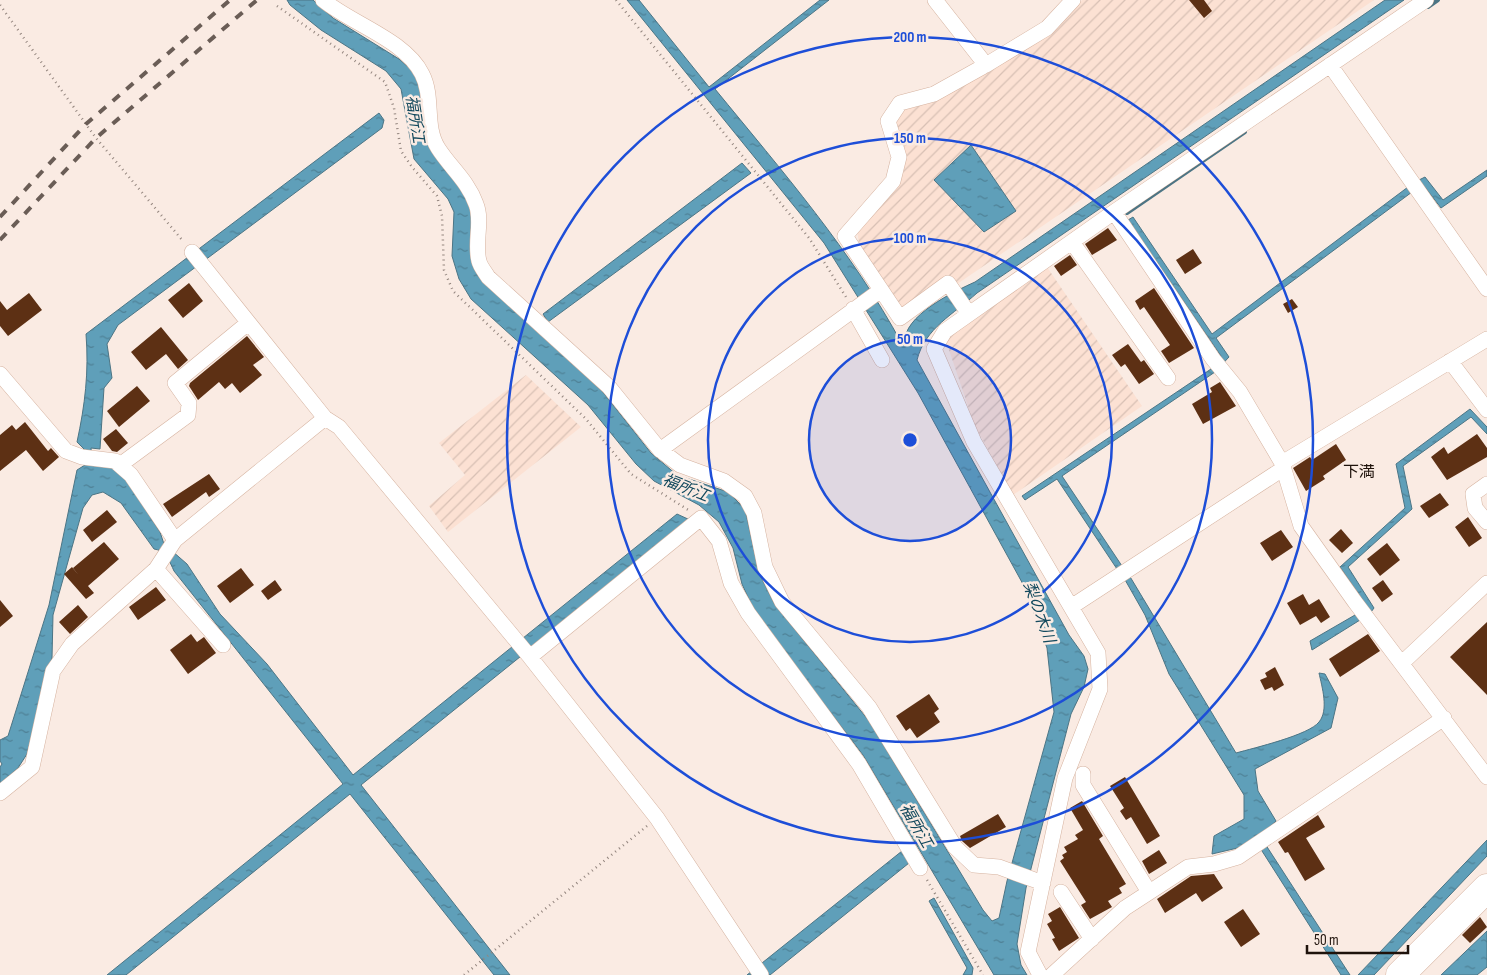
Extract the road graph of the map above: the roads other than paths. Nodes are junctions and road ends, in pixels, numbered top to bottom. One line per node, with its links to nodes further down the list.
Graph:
1 (323, 0): 22 (street)
2 (935, 0): 5 (street)
3 (1073, 0): 5 (street)
4 (1426, 0): 6 (street)
5 (986, 65): 11 (street)
6 (1333, 70): 7 (street); 10 (street)
7 (1114, 212): 8 (street); 24 (street)
8 (1072, 242): 13 (street); 19 (street)
9 (192, 252): 14 (street)
10 (1487, 289)
11 (881, 290): 12 (street); 13 (street)
12 (853, 309): 16 (street); 22 (street)
13 (969, 314): 30 (street)
14 (248, 323): 21 (street); 23 (street)
15 (1487, 339): 17 (street)
16 (882, 360)
17 (1450, 361): 20 (street); 24 (street)
18 (0, 374): 23 (street)
19 (1168, 378)
20 (1487, 410)
21 (325, 418): 27 (street); 32 (street)
22 (660, 450): 39 (street)
23 (120, 465): 27 (street)
24 (1283, 468): 30 (street); 33 (street)
25 (1487, 484): 26 (street)
26 (1487, 522)
27 (173, 542): 28 (street)
28 (158, 565): 31 (street); 37 (street)
29 (1487, 583): 33 (street)
30 (1071, 607): 39 (street)
31 (224, 645)
32 (530, 657): 38 (street); 44 (street)
33 (1402, 663): 34 (street)
34 (1444, 718): 36 (street); 42 (street)
35 (1083, 774): 42 (street)
36 (1487, 777)
37 (3, 786)
38 (920, 868)
39 (1043, 883): 45 (street)
40 (1487, 888): 47 (highway)
41 (1061, 892): 43 (street)
42 (1149, 892): 43 (street)
43 (1092, 939): 46 (street)
44 (758, 970)
45 (1040, 975)
46 (1052, 975)
47 (1400, 975)

